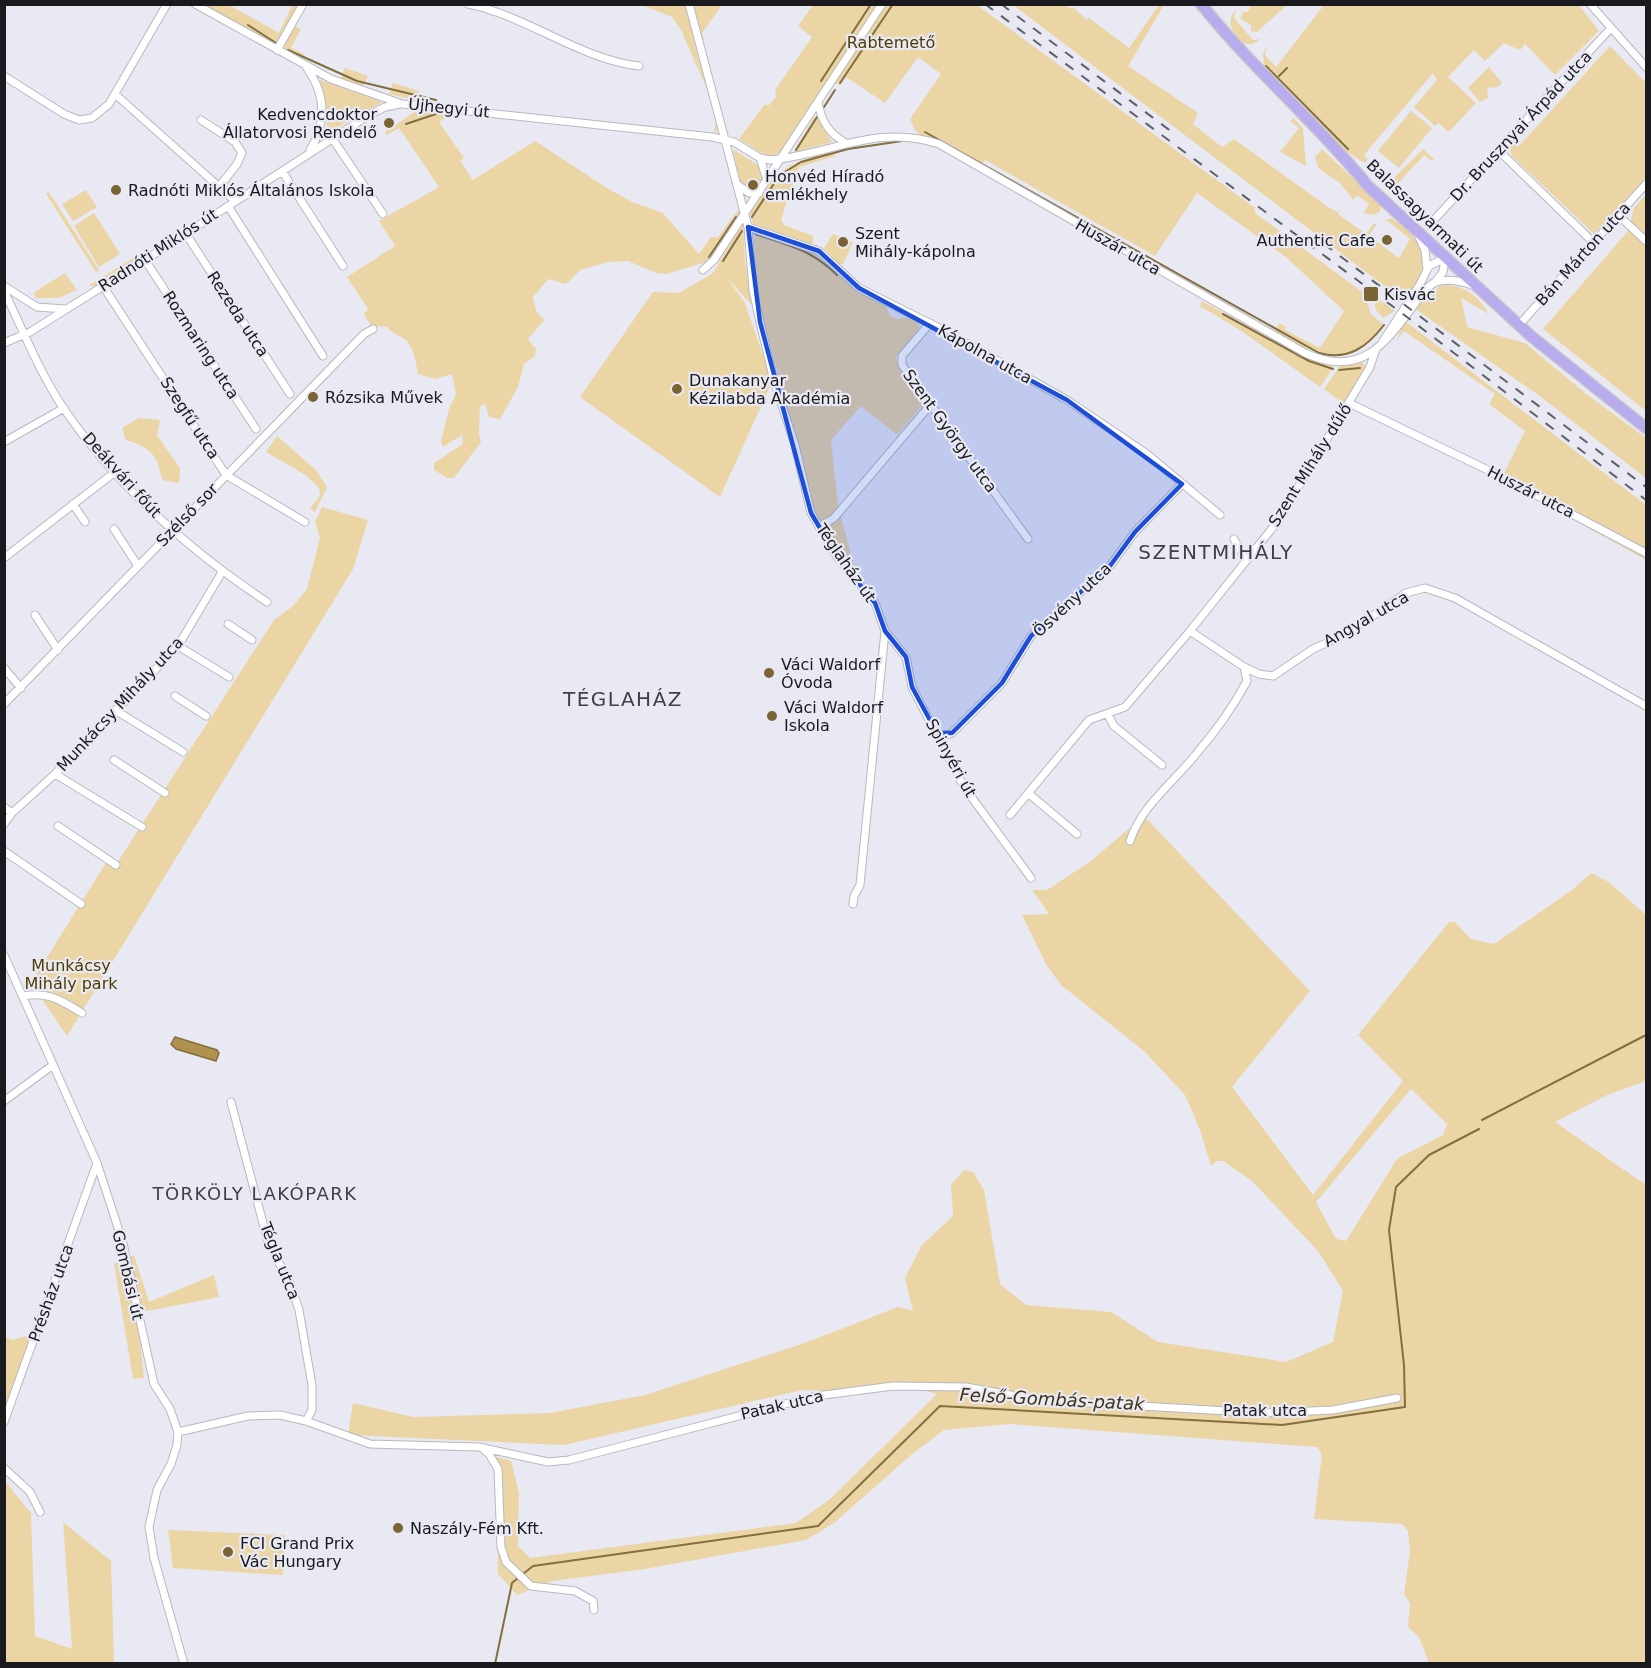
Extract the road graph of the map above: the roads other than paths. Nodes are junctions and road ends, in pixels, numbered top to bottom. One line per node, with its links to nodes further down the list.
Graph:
1 (167, 4): 15 (street)
2 (195, 4): 10 (street, Újhegyi út)
3 (303, 4): 10 (street)
4 (468, 4): 12 (street)
5 (689, 4): 20 (street)
6 (882, 4): 16 (street)
7 (1201, 4): 39 (main road, Balassagyarmati út)
8 (1590, 4): 9 (street)
9 (1610, 29): 13 (street); 22 (street, Dr. Brusznyai Árpád utca)
10 (277, 50): 11 (street, Újhegyi út)
11 (306, 66): 17 (street, Újhegyi út); 23 (street)
12 (639, 66)
13 (1647, 67)
14 (4, 76): 15 (street)
15 (115, 94): 30 (street)
16 (818, 102): 21 (street); 25 (street)
17 (402, 104): 19 (street, Radnóti Miklós út); 20 (street, Újhegyi út)
18 (201, 120): 30 (street)
19 (332, 138): 23 (street, Radnóti Miklós út); 34 (street)
20 (725, 139): 24 (street); 28 (street)
21 (846, 143): 25 (street, Huszár utca); 61 (street, Huszár utca)
22 (1498, 150): 37 (street, Dr. Brusznyai Árpád utca); 42 (street)
23 (309, 152): 26 (street, Radnóti Miklós út)
24 (760, 158): 25 (street, Huszár utca); 27 (street)
25 (781, 159): 27 (street)
26 (282, 171): 32 (street, Radnóti Miklós út); 45 (street)
27 (767, 180): 31 (street)
28 (736, 184): 31 (street); 35 (street)
29 (1647, 184): 36 (street, Bán Márton utca)
30 (219, 187): 32 (street)
31 (759, 193): 35 (street)
32 (235, 201): 33 (street, Radnóti Miklós út)
33 (228, 206): 40 (street, Radnóti Miklós út); 62 (street)
34 (383, 214)
35 (745, 214): 38 (street); 46 (street)
36 (1618, 215): 41 (street); 42 (street, Bán Márton utca)
37 (1432, 222)
38 (748, 227): 56 (street, Kápolna utca); 77 (street, Téglaház út)
39 (1415, 230): 43 (main road, Balassagyarmati út); 47 (street)
40 (186, 234): 44 (street, Radnóti Miklós út); 63 (street, Rezeda utca)
41 (1647, 241)
42 (1593, 242): 57 (street, Bán Márton utca)
43 (1445, 258): 47 (street); 48 (street, Huszár utca); 51 (main road, Balassagyarmati út)
44 (146, 260): 50 (street, Radnóti Miklós út); 68 (street, Rozmaring utca)
45 (342, 266)
46 (703, 270)
47 (1427, 270): 61 (street)
48 (1435, 282): 51 (street); 61 (street, Huszár utca)
49 (4, 286): 53 (street)
50 (103, 286): 54 (street, Radnóti Miklós út); 71 (street, Szegfű utca)
51 (1477, 287): 57 (main road, Balassagyarmati út)
52 (4, 291): 55 (street, Deákvári főút)
53 (29, 303): 54 (street); 55 (street)
54 (67, 308): 59 (street, Radnóti Miklós út)
55 (16, 314): 59 (street, Deákvári főút)
56 (930, 323): 65 (street, Szent György utca); 72 (street, Kápolna utca)
57 (1519, 325): 67 (main road, Balassagyarmati út)
58 (373, 329): 71 (street, Szélső sor)
59 (24, 336): 60 (street, Radnóti Miklós út); 66 (street, Deákvári főút)
60 (4, 343)
61 (1379, 346): 64 (street, Szent Mihály dűlő)
62 (323, 356)
63 (290, 394)
64 (1349, 403): 82 (street, Huszár utca); 84 (street, Szent Mihály dűlő)
65 (931, 404): 77 (street); 80 (street, Szent György utca)
66 (64, 408): 69 (street); 70 (street, Deákvári főút)
67 (1647, 428)
68 (256, 429)
69 (4, 442)
70 (115, 472): 73 (street); 79 (street, Deákvári főút)
71 (226, 475): 76 (street, Szegfű utca); 79 (street, Szélső sor)
72 (1182, 484): 74 (street, Kápolna utca); 105 (street, Ösvény utca)
73 (74, 504): 75 (street); 83 (street)
74 (1220, 515)
75 (86, 522)
76 (305, 522)
77 (819, 527): 90 (street, Téglaház út)
78 (114, 529): 85 (street)
79 (172, 531): 85 (street, Szélső sor); 86 (street, Deákvári főút)
80 (1028, 539)
81 (1234, 539): 84 (street)
82 (1647, 553)
83 (4, 558)
84 (1246, 561): 91 (street, Szent Mihály dűlő)
85 (138, 566): 94 (street, Szélső sor)
86 (222, 573): 87 (street, Deákvári főút); 93 (street, Munkácsy Mihály utca)
87 (267, 602)
88 (35, 615): 94 (street)
89 (228, 624): 92 (street)
90 (885, 631): 105 (street, Spinyéri út); 124 (street, Téglaház út)
91 (1190, 632): 95 (street); 103 (street, Szent Mihály dűlő)
92 (252, 639)
93 (178, 646): 97 (street); 102 (street, Munkácsy Mihály utca)
94 (58, 650): 98 (street, Szélső sor)
95 (1244, 667): 101 (street, Angyal utca); 119 (street)
96 (4, 668): 98 (street)
97 (229, 677)
98 (21, 688): 100 (street, Szélső sor)
99 (175, 696): 104 (street)
100 (4, 704)
101 (1647, 706)
102 (115, 710): 106 (street); 109 (street, Munkácsy Mihály utca)
103 (1108, 715): 108 (street); 111 (street, Szent Mihály dűlő)
104 (206, 716)
105 (937, 734): 122 (street, Spinyéri út)
106 (183, 752)
107 (114, 760): 110 (street)
108 (1162, 765)
109 (55, 774): 113 (street, Munkácsy Mihály utca); 117 (street)
110 (165, 793)
111 (1028, 793): 114 (street, Szent Mihály dűlő); 118 (street)
112 (4, 807): 113 (street)
113 (12, 813): 115 (street, Munkácsy Mihály utca)
114 (1010, 815)
115 (4, 824)
116 (58, 826): 121 (street)
117 (142, 827)
118 (1077, 834)
119 (1130, 841)
120 (4, 851): 123 (street)
121 (116, 865)
122 (1031, 878)
123 (81, 904)
124 (853, 904)
125 (4, 955): 126 (street, Gombási út)
126 (24, 996): 127 (street); 128 (street, Gombási út)
127 (82, 1013)
128 (53, 1065): 129 (street); 131 (street, Gombási út)
129 (4, 1101)
130 (231, 1102): 133 (street, Tégla utca)
131 (96, 1163): 134 (street, Présház utca); 135 (street, Gombási út)
132 (1397, 1398): 136 (street, Patak utca)
133 (306, 1421): 135 (street, Patak utca); 136 (street, Patak utca)
134 (4, 1422)
135 (178, 1432): 140 (street)
136 (479, 1447): 139 (street)
137 (4, 1468): 138 (street)
138 (40, 1512)
139 (594, 1610)
140 (184, 1664)

